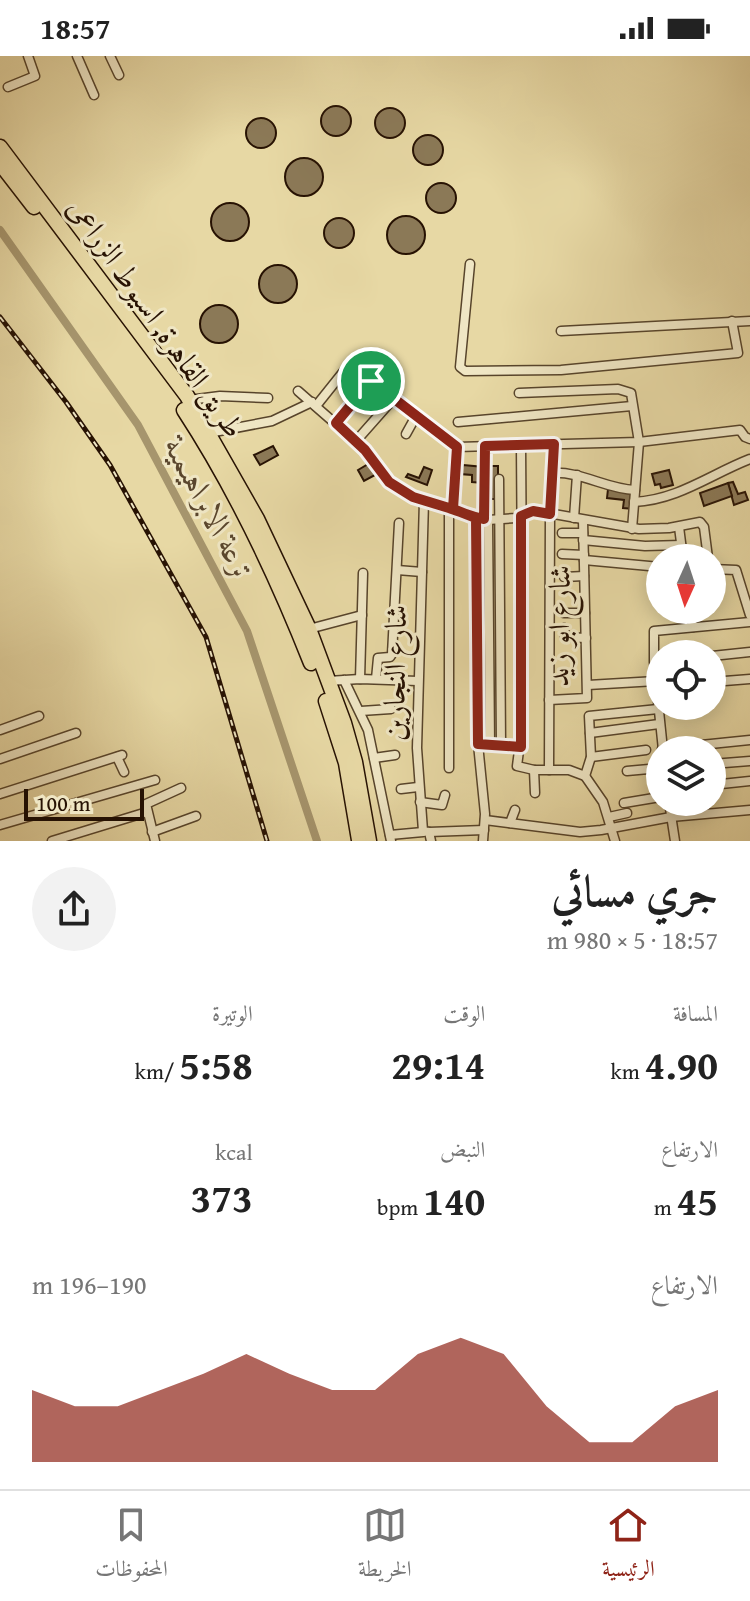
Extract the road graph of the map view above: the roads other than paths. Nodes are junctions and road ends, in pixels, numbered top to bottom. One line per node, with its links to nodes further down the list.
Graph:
1 (28, 56): 5 (street)
2 (77, 56): 6 (street)
3 (110, 56): 4 (street)
4 (119, 75)
5 (8, 87)
6 (94, 95)
7 (0, 147): 18 (highway, طريق القاهرة, اسيوط الزراعى)
8 (0, 163): 143 (highway, طريق القاهرة, اسيوط الزراعى)
9 (470, 264): 10 (street)
10 (732, 321): 11 (street); 12 (street)
11 (750, 321)
12 (561, 331)
13 (344, 371): 19 (street)
14 (298, 391): 19 (street)
15 (519, 393): 20 (street)
16 (268, 398): 18 (street)
17 (394, 398): 21 (street); 23 (street); 27 (street)
18 (189, 400): 24 (highway, طريق القاهرة, اسيوط الزراعى)
19 (314, 404): 23 (street); 24 (street)
20 (632, 406): 22 (street); 28 (street)
21 (416, 416): 25 (street); 32 (street)
22 (458, 422)
23 (336, 423): 27 (street)
24 (209, 433): 71 (highway, طريق القاهرة, اسيوط الزراعى)
25 (406, 434)
26 (750, 439): 28 (street)
27 (356, 441): 38 (street)
28 (639, 442): 29 (street); 37 (street)
29 (554, 444): 30 (street); 34 (street)
30 (521, 445): 31 (street); 42 (street)
31 (485, 446): 32 (street); 43 (street)
32 (457, 447): 40 (street)
33 (750, 459): 39 (street)
34 (552, 473): 35 (street); 41 (street)
35 (577, 475): 37 (street); 45 (street, شارع ابو زيد)
36 (499, 479): 44 (street)
37 (635, 490): 39 (street)
38 (424, 501): 40 (street); 59 (street, شارع النجارين)
39 (634, 502): 48 (street)
40 (451, 508): 43 (street); 109 (street)
41 (550, 514): 42 (street); 45 (street); 85 (street)
42 (521, 516): 44 (street); 101 (street)
43 (483, 519): 44 (street); 98 (street); 99 (street)
44 (498, 519): 100 (street)
45 (578, 519): 48 (street); 50 (street, شارع ابو زيد)
46 (399, 523): 57 (street)
47 (679, 527): 48 (street); 51 (street); 52 (street)
48 (632, 529)
49 (562, 533): 50 (street)
50 (583, 536): 53 (street); 55 (street, شارع ابو زيد)
51 (681, 544)
52 (706, 544)
53 (646, 546)
54 (562, 554): 55 (street)
55 (584, 558): 56 (street); 61 (street, شارع ابو زيد)
56 (646, 565)
57 (397, 570): 59 (street); 77 (street)
58 (726, 570): 66 (street)
59 (422, 572): 81 (street, شارع النجارين)
60 (363, 573): 65 (street)
61 (584, 576): 62 (street); 64 (street, شارع ابو زيد)
62 (564, 577)
63 (564, 613): 64 (street)
64 (585, 613): 72 (street, شارع ابو زيد)
65 (362, 615): 71 (street); 76 (street)
66 (750, 615)
67 (750, 622): 69 (street)
68 (692, 624): 69 (street)
69 (693, 627): 73 (street)
70 (564, 628): 72 (street)
71 (309, 629): 80 (highway, طريق القاهرة, اسيوط الزراعى)
72 (586, 638): 83 (street, شارع ابو زيد)
73 (654, 640)
74 (750, 652): 75 (street)
75 (726, 655)
76 (360, 679): 77 (street); 79 (street)
77 (376, 679): 81 (street)
78 (750, 679): 82 (street)
79 (344, 680): 80 (street); 88 (street)
80 (328, 681): 144 (highway, طريق القاهرة, اسيوط الزراعى)
81 (418, 681): 119 (street, شارع النجارين)
82 (726, 681)
83 (588, 685): 84 (street); 85 (street, شارع ابو زيد)
84 (646, 685)
85 (549, 700): 112 (street)
86 (391, 709): 88 (street)
87 (646, 710): 94 (street)
88 (361, 711): 105 (street)
89 (39, 716): 92 (street)
90 (659, 720): 91 (street)
91 (659, 724): 94 (street); 95 (street)
92 (0, 730)
93 (76, 733): 106 (street)
94 (590, 733): 104 (street)
95 (660, 736)
96 (750, 740): 97 (street)
97 (726, 742)
98 (479, 744): 99 (street); 137 (street)
99 (490, 745): 100 (street)
100 (501, 745): 101 (street)
101 (521, 747): 111 (street)
102 (646, 750): 104 (street)
103 (395, 755): 105 (street)
104 (591, 757): 115 (street)
105 (374, 758): 141 (street)
106 (0, 759)
107 (750, 761): 108 (street)
108 (726, 763)
109 (449, 768)
110 (646, 769): 113 (street)
111 (534, 770): 112 (street); 122 (street)
112 (549, 770): 115 (street)
113 (627, 771)
114 (124, 772): 123 (street)
115 (585, 776): 133 (street)
116 (155, 780): 136 (street)
117 (750, 781): 118 (street)
118 (726, 784)
119 (418, 787): 121 (street); 126 (street, شارع النجارين)
120 (181, 788): 130 (street)
121 (401, 789)
122 (535, 793)
123 (0, 794)
124 (445, 795): 126 (street)
125 (646, 799): 127 (street)
126 (420, 802): 139 (street, شارع النجارين)
127 (624, 803)
128 (515, 810): 135 (street)
129 (750, 810): 134 (street)
130 (147, 812): 140 (street); 142 (street)
131 (627, 813): 133 (street)
132 (196, 816): 140 (street)
133 (609, 817): 138 (street)
134 (671, 817): 138 (street); 147 (street)
135 (510, 823): 137 (street); 138 (street)
136 (0, 825)
137 (484, 825): 139 (street); 145 (street)
138 (612, 828): 146 (street)
139 (428, 835): 141 (street)
140 (153, 836)
141 (391, 838)
142 (52, 841)
143 (360, 841)
144 (369, 841)
145 (483, 841)
146 (615, 841)
147 (675, 841)

